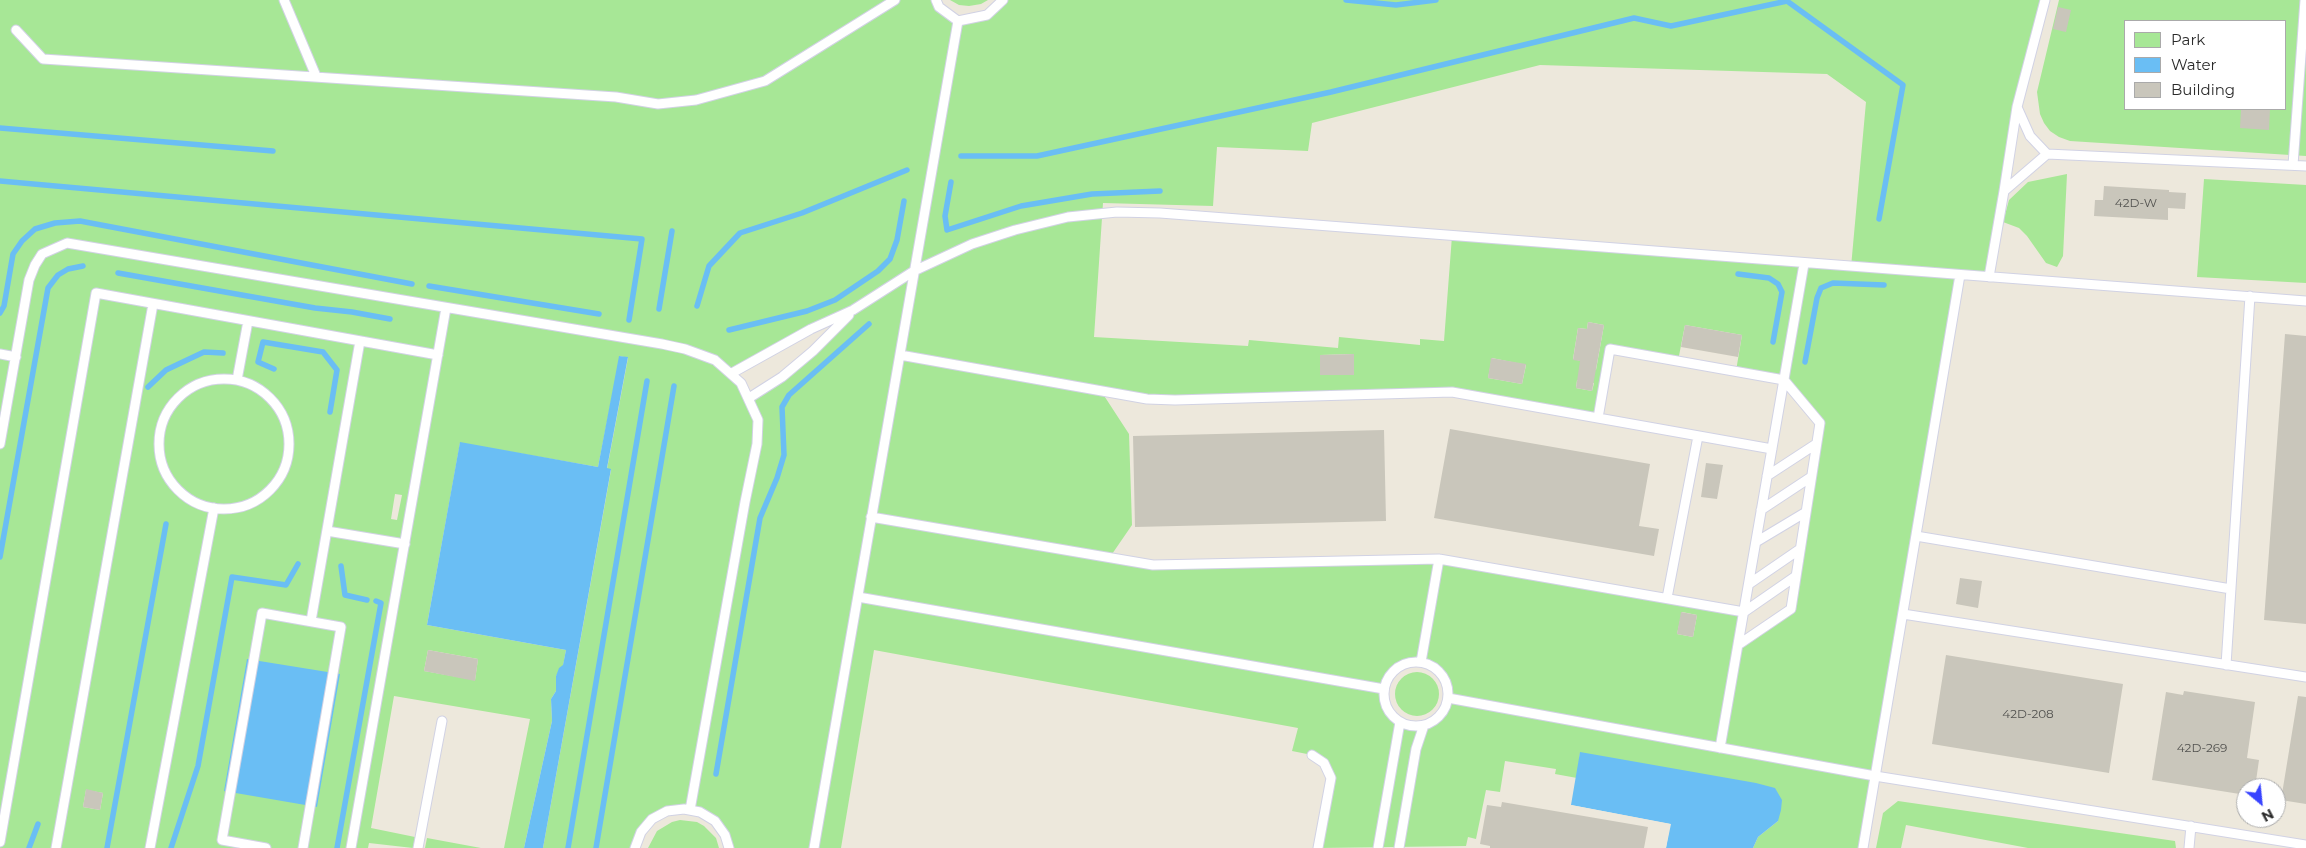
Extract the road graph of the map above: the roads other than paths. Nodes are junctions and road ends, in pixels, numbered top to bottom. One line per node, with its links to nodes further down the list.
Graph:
1 (284, 0): 9 (lane)
2 (894, 0): 9 (lane)
3 (936, 0): 7 (lane)
4 (1003, 0): 7 (lane)
5 (2045, 0): 10 (lane)
6 (2305, 0): 12 (lane)
7 (958, 21): 16 (lane)
8 (16, 30): 9 (lane)
9 (316, 76)
10 (2017, 107): 11 (lane); 14 (lane)
11 (2047, 154): 12 (lane); 14 (lane)
12 (2293, 165): 13 (lane)
13 (2306, 166)
14 (2004, 191): 18 (lane)
15 (1804, 264): 16 (lane); 17 (lane); 32 (lane)
16 (914, 271): 23 (lane); 28 (lane)
17 (1960, 275): 18 (lane); 46 (lane)
18 (1989, 277): 19 (lane)
19 (2250, 296): 20 (lane); 53 (lane)
20 (2306, 301)
21 (152, 304): 24 (lane); 73 (lane); 76 (lane)
22 (446, 308): 27 (lane); 29 (lane); 30 (lane)
23 (853, 310): 30 (lane); 33 (lane)
24 (248, 321): 25 (lane); 31 (lane)
25 (360, 341): 27 (lane); 45 (lane)
26 (0, 354): 29 (lane)
27 (438, 355): 48 (lane)
28 (900, 355): 34 (lane); 44 (lane)
29 (16, 357): 36 (lane)
30 (732, 373): 33 (lane)
31 (237, 380): 41 (lane); 41 (lane)
32 (1784, 380): 34 (lane); 37 (lane); 38 (lane)
33 (749, 398): 71 (lane)
34 (1598, 418): 35 (lane)
35 (1698, 436): 38 (lane); 55 (lane)
36 (0, 444)
37 (1816, 444): 39 (lane); 40 (lane)
38 (1772, 449): 39 (lane)
39 (1767, 476): 42 (lane)
40 (1811, 477): 42 (lane); 43 (lane)
41 (214, 508): 77 (lane)
42 (1762, 510): 47 (lane)
43 (1806, 512): 47 (lane); 49 (lane)
44 (872, 518): 50 (lane); 54 (lane)
45 (326, 532): 48 (lane); 58 (lane)
46 (1916, 536): 53 (lane); 57 (lane)
47 (1756, 542): 52 (lane)
48 (404, 544): 80 (lane)
49 (1800, 549): 51 (lane); 52 (lane)
50 (1439, 559): 55 (lane); 60 (lane)
51 (1796, 576): 56 (lane); 59 (lane)
52 (1749, 584): 56 (lane)
53 (2231, 589): 61 (lane)
54 (858, 596): 63 (lane); 84 (lane)
55 (1667, 598): 56 (lane)
56 (1744, 612): 59 (lane)
57 (1903, 614): 61 (lane); 70 (lane)
58 (311, 621): 75 (lane); 79 (lane)
59 (1738, 645): 68 (lane)
60 (1421, 662): 63 (lane); 64 (lane)
61 (2226, 665): 62 (lane)
62 (2306, 678)
63 (1384, 689): 66 (lane)
64 (1448, 698): 67 (lane); 68 (lane)
65 (442, 721): 81 (lane)
66 (1400, 722): 67 (lane); 86 (lane)
67 (1424, 725): 87 (lane)
68 (1720, 748): 70 (lane)
69 (1312, 755): 85 (lane)
70 (1875, 776): 72 (lane); 88 (lane)
71 (690, 810): 82 (lane); 83 (lane)
72 (2191, 826): 74 (lane); 89 (lane)
73 (0, 842)
74 (2306, 844)
75 (256, 847): 78 (lane)
76 (56, 848)
77 (150, 848)
78 (266, 848)
79 (303, 848)
80 (351, 848)
81 (418, 848)
82 (635, 848)
83 (729, 848)
84 (814, 848)
85 (1318, 848)
86 (1378, 848)
87 (1398, 848)
88 (1863, 848)
89 (2188, 848)

